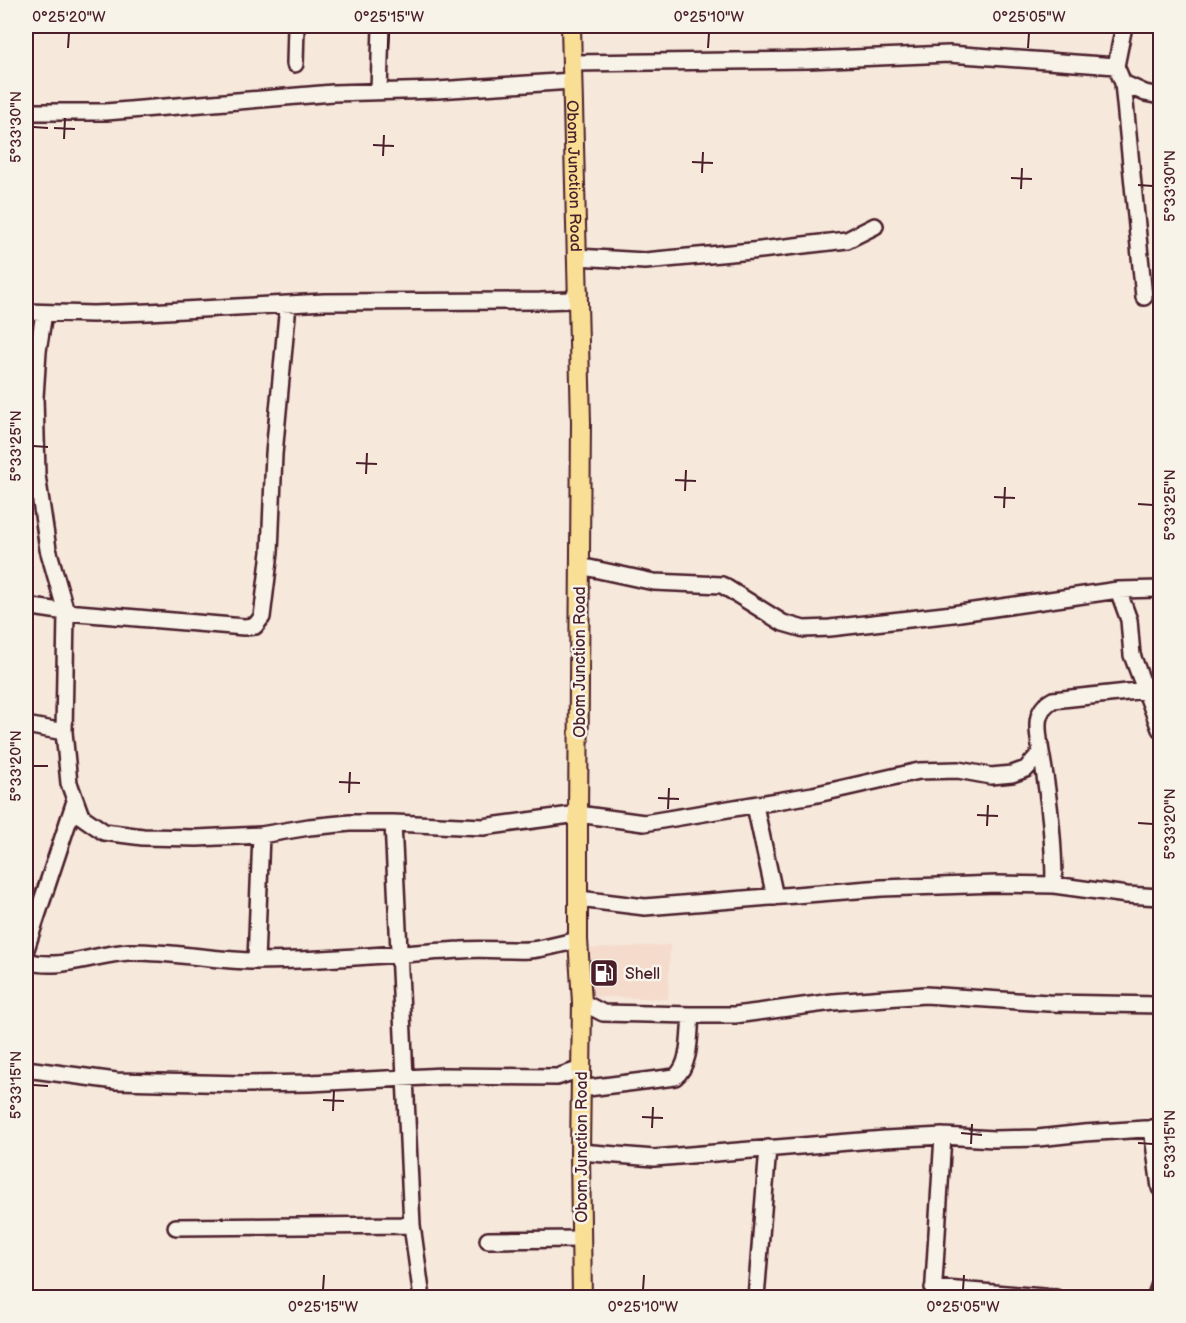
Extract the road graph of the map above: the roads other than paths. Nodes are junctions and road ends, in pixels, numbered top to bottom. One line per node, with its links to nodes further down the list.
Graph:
1 (296, 26): 7 (street)
2 (375, 26): 6 (street)
3 (381, 26): 6 (street)
4 (571, 26): 9 (main road, Obom Junction Road)
5 (1124, 26): 8 (street)
6 (381, 52): 11 (street)
7 (295, 64)
8 (1116, 66): 9 (street); 10 (street)
9 (572, 72): 11 (street); 15 (main road, Obom Junction Road)
10 (1123, 83): 12 (street); 17 (street)
11 (379, 92): 13 (street)
12 (1161, 96)
13 (26, 112)
14 (875, 226): 15 (street)
15 (577, 257): 16 (main road, Obom Junction Road)
16 (579, 291): 18 (street); 22 (main road, Obom Junction Road)
17 (1144, 297)
18 (288, 304): 20 (street); 26 (street)
19 (26, 312): 20 (street)
20 (44, 313): 21 (street)
21 (31, 475): 26 (street)
22 (580, 566): 24 (street); 34 (main road, Obom Junction Road)
23 (1161, 589): 24 (street)
24 (1118, 590): 27 (street)
25 (26, 606): 26 (street)
26 (66, 612): 30 (street)
27 (1154, 690): 29 (street); 31 (street)
28 (26, 725): 30 (street)
29 (1161, 729)
30 (64, 732): 32 (street)
31 (1041, 752): 33 (street); 37 (street)
32 (75, 801): 36 (street); 42 (street)
33 (755, 806): 34 (street); 38 (street)
34 (578, 814): 35 (street); 40 (main road, Obom Junction Road)
35 (393, 822): 36 (street); 43 (street)
36 (261, 835): 45 (street)
37 (1054, 885): 38 (street); 39 (street)
38 (775, 897): 40 (street)
39 (1161, 897)
40 (579, 899): 41 (main road, Obom Junction Road)
41 (578, 940): 43 (street); 46 (main road, Obom Junction Road)
42 (26, 949)
43 (399, 953): 45 (street); 51 (street)
44 (26, 961): 45 (street)
45 (256, 961)
46 (582, 1002): 48 (street); 50 (main road, Obom Junction Road)
47 (1161, 1005): 48 (street)
48 (691, 1015): 52 (street)
49 (26, 1069): 51 (street)
50 (580, 1069): 51 (street); 52 (main road, Obom Junction Road)
51 (405, 1079): 58 (street)
52 (580, 1089): 56 (main road, Obom Junction Road)
53 (1156, 1128): 54 (street); 57 (street)
54 (943, 1136): 55 (street); 63 (street)
55 (768, 1148): 56 (street); 66 (street)
56 (580, 1152): 60 (main road, Obom Junction Road)
57 (1161, 1188)
58 (412, 1225): 59 (street); 64 (street)
59 (176, 1227)
60 (581, 1239): 61 (street); 65 (main road, Obom Junction Road)
61 (488, 1240)
62 (1161, 1284): 68 (street)
63 (933, 1293): 67 (street)
64 (422, 1298)
65 (582, 1298)
66 (756, 1298)
67 (1056, 1298)
68 (1155, 1298)

